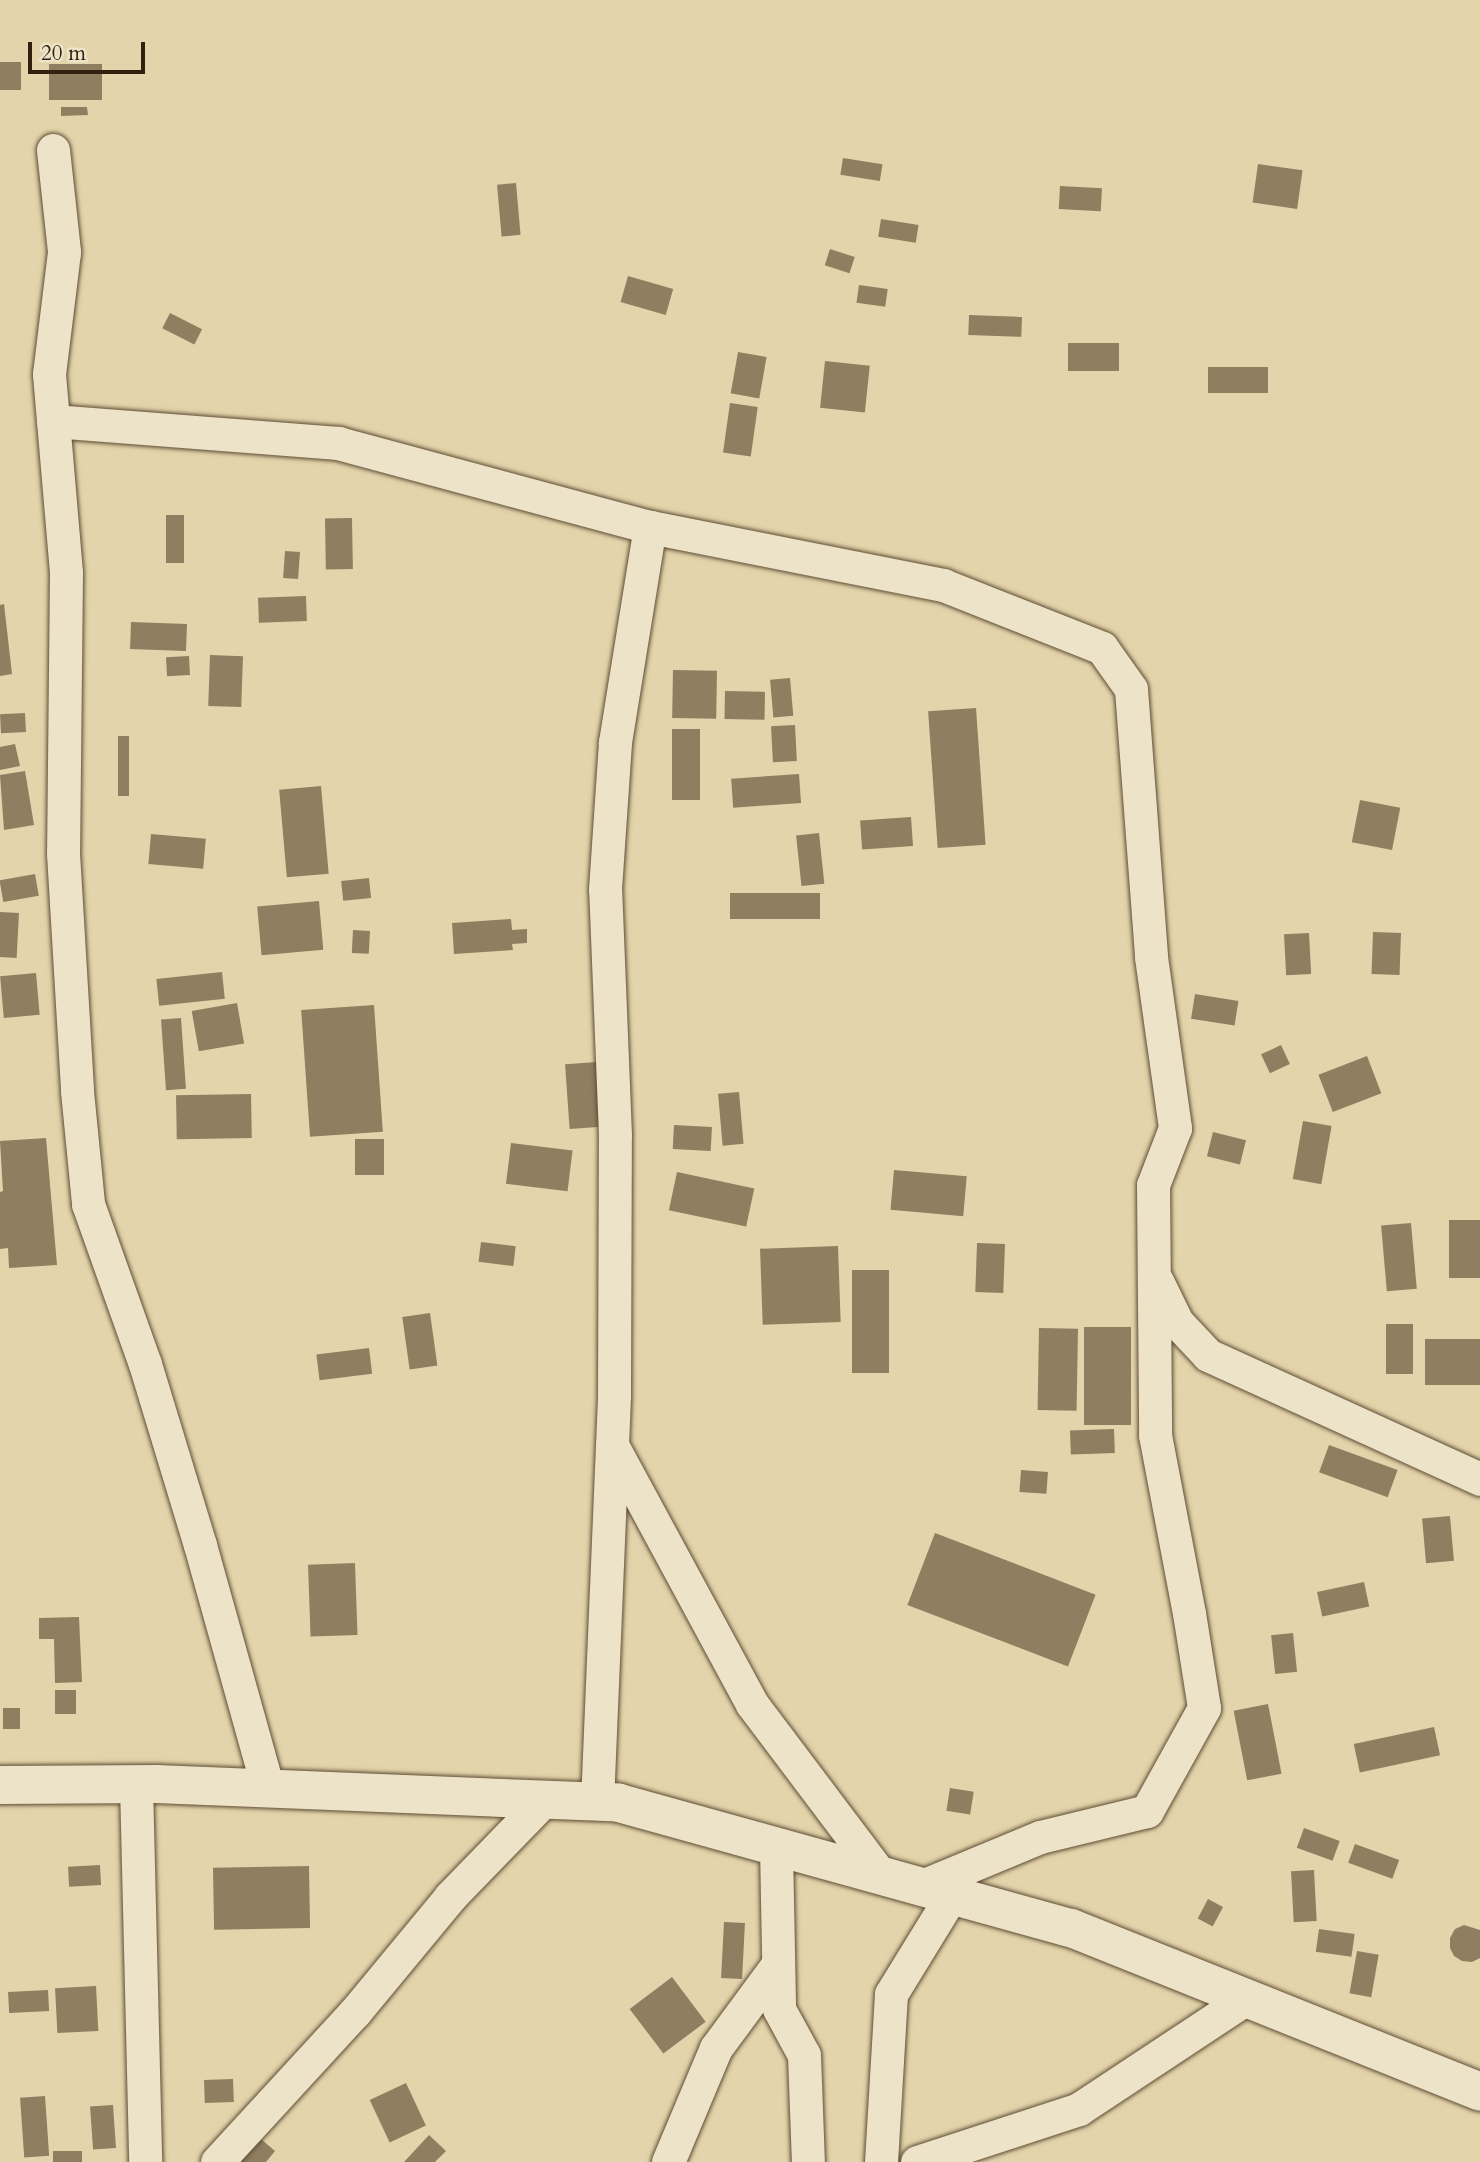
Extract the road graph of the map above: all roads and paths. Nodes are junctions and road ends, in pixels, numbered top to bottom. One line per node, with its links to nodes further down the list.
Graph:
1 (53, 150): 2 (street)
2 (53, 421): 3 (street); 9 (street)
3 (650, 527): 4 (street); 5 (street)
4 (1154, 1275): 6 (street); 14 (street)
5 (612, 1445): 11 (street); 13 (street)
6 (1480, 1479)
7 (136, 1784): 8 (street); 9 (street); 18 (street)
8 (0, 1785)
9 (268, 1789): 10 (street)
10 (544, 1800): 11 (street); 19 (street)
11 (597, 1803): 12 (street)
12 (776, 1847): 13 (street); 15 (street)
13 (881, 1875): 14 (street)
14 (936, 1891): 16 (street); 22 (street)
15 (778, 1964): 20 (street); 21 (street)
16 (1247, 1998): 17 (street); 23 (street)
17 (1480, 2092)
18 (145, 2162)
19 (217, 2162)
20 (668, 2162)
21 (808, 2162)
22 (881, 2162)
23 (917, 2162)

